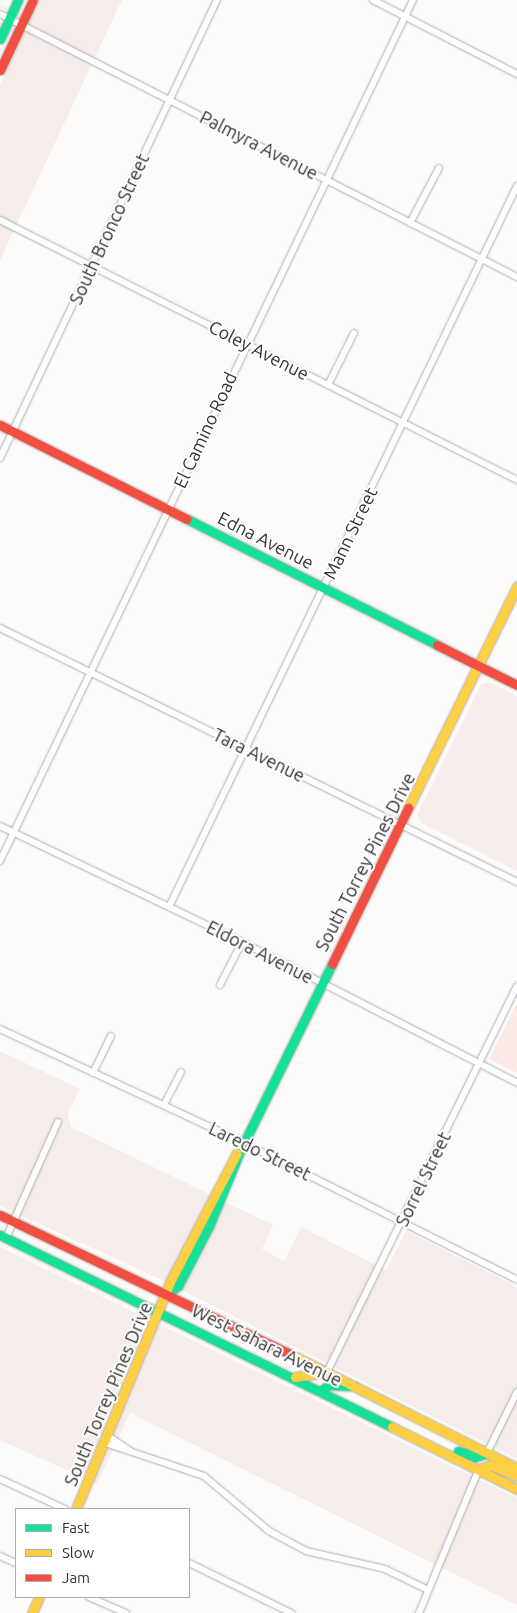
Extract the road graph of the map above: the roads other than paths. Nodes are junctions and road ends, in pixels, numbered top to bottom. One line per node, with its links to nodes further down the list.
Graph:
1 (18, 0): 8 (main road)
2 (33, 0): 9 (main road)
3 (217, 0): 13 (street, South Bronco Street)
4 (373, 0): 7 (street)
5 (413, 0): 7 (street, El Camino Road)
6 (0, 14): 8 (street, Palmyra Avenue)
7 (405, 16): 12 (street); 15 (street, El Camino Road)
8 (10, 18): 9 (street, Palmyra Avenue); 10 (main road)
9 (21, 25): 11 (main road); 13 (street, Palmyra Avenue)
10 (0, 39)
11 (0, 70)
12 (517, 74)
13 (170, 100): 15 (street, Palmyra Avenue); 20 (street, South Bronco Street)
14 (438, 168): 18 (street)
15 (326, 180): 18 (street, Palmyra Avenue); 23 (street, El Camino Road)
16 (517, 186): 19 (street, Mann Street)
17 (0, 220): 20 (street, Coley Avenue)
18 (410, 223): 19 (street, Palmyra Avenue)
19 (482, 259): 21 (street, Palmyra Avenue); 25 (street, Mann Street)
20 (92, 266): 23 (street, Coley Avenue); 27 (street, South Bronco Street)
21 (517, 277)
22 (354, 333): 24 (street)
23 (247, 344): 24 (street, Coley Avenue); 30 (street, El Camino Road)
24 (328, 385): 25 (street, Coley Avenue)
25 (404, 423): 29 (street, Coley Avenue); 32 (street, Mann Street)
26 (0, 426): 27 (main road, Edna Avenue)
27 (13, 432): 28 (street, South Bronco Street); 30 (main road, Edna Avenue)
28 (0, 458)
29 (517, 480)
30 (168, 509): 32 (main road, Edna Avenue); 35 (street, El Camino Road)
31 (517, 586): 34 (main road, South Torrey Pines Drive)
32 (324, 587): 34 (main road, Edna Avenue); 37 (street, Mann Street)
33 (0, 628): 35 (street, Tara Avenue)
34 (479, 665): 36 (main road, Edna Avenue); 38 (main road, South Torrey Pines Drive)
35 (90, 672): 37 (street, Tara Avenue); 40 (street, El Camino Road)
36 (517, 685)
37 (246, 748): 38 (street, Tara Avenue); 43 (street, Mann Street)
38 (400, 824): 42 (street, Tara Avenue); 45 (main road, South Torrey Pines Drive)
39 (0, 826): 40 (street, Eldora Avenue)
40 (13, 832): 41 (street, El Camino Road); 43 (street, Eldora Avenue)
41 (0, 861)
42 (517, 882)
43 (169, 907): 44 (street, Eldora Avenue)
44 (242, 942): 45 (street, Eldora Avenue); 46 (street)
45 (322, 983): 50 (street, Eldora Avenue); 56 (main road, South Torrey Pines Drive)
46 (220, 985)
47 (517, 986): 50 (street, Sorrel Street)
48 (0, 1029): 51 (street, Laredo Street)
49 (111, 1036): 51 (street)
50 (479, 1064): 53 (street, Eldora Avenue); 59 (street, Sorrel Street)
51 (93, 1072): 54 (street, Laredo Street)
52 (180, 1072): 54 (street)
53 (517, 1083)
54 (164, 1105): 56 (street, Laredo Street)
55 (58, 1122): 58 (street)
56 (242, 1147): 59 (street, Laredo Street); 62 (main road, South Torrey Pines Drive)
57 (0, 1215): 58 (main road, West Sahara Avenue)
58 (14, 1222): 60 (street); 62 (main road, West Sahara Avenue)
59 (402, 1223): 61 (street, Laredo Street); 64 (street, Sorrel Street)
60 (3, 1237): 63 (main road, West Sahara Avenue)
61 (517, 1280)
62 (170, 1292): 63 (main road, South Torrey Pines Drive); 64 (main road, West Sahara Avenue)
63 (161, 1310): 65 (main road, West Sahara Avenue); 69 (main road, South Torrey Pines Drive)
64 (327, 1372): 65 (main road); 66 (main road, West Sahara Avenue)
65 (295, 1377): 67 (main road, West Sahara Avenue)
66 (356, 1386): 67 (main road); 71 (main road, West Sahara Avenue)
67 (322, 1390): 70 (main road, West Sahara Avenue)
68 (517, 1392): 71 (street)
69 (107, 1440): 78 (main road, South Torrey Pines Drive); 82 (street)
70 (424, 1441): 71 (main road); 73 (main road, West Sahara Avenue)
71 (487, 1453): 72 (main road, West Sahara Avenue)
72 (517, 1468)
73 (479, 1469): 74 (main road); 76 (main road, West Sahara Avenue); 82 (street)
74 (517, 1476)
75 (0, 1479): 77 (street)
76 (517, 1489)
77 (63, 1508)
78 (76, 1508)
79 (0, 1556): 80 (street)
80 (15, 1563)
81 (190, 1563): 87 (street)
82 (428, 1590): 88 (street)
83 (39, 1598): 85 (main road)
84 (91, 1598): 86 (street)
85 (32, 1613)
86 (126, 1613)
87 (291, 1613)
88 (418, 1613)

